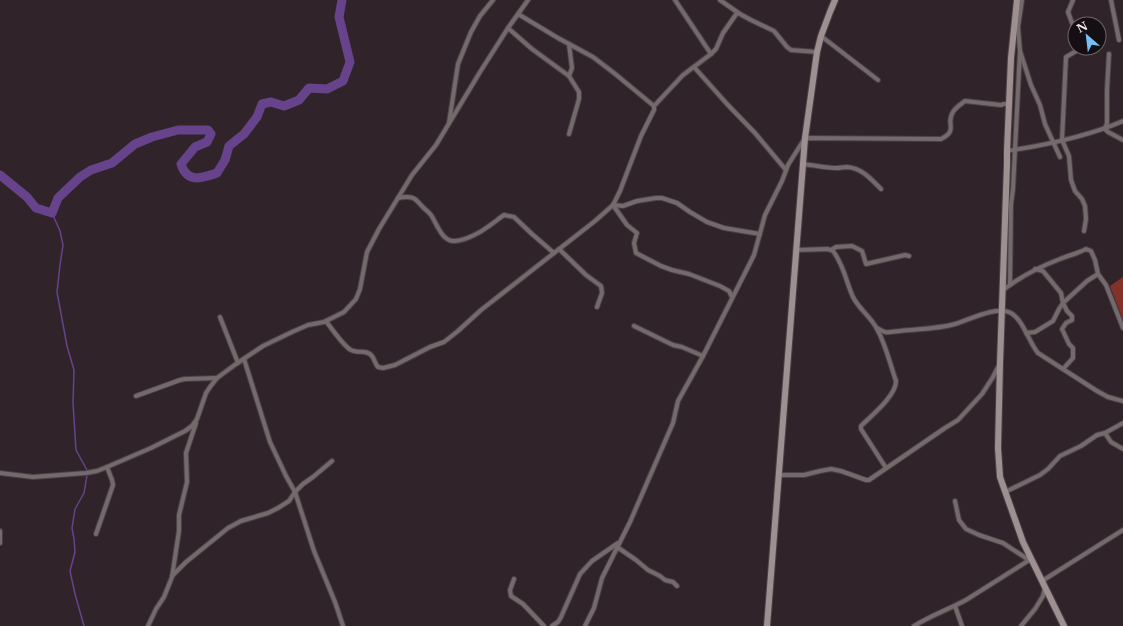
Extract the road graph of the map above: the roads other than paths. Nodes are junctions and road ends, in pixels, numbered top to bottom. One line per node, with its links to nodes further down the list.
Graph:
1 (493, 0): 28 (street)
2 (528, 0): 11 (street)
3 (675, 0): 19 (street)
4 (720, 0): 10 (street)
5 (836, 0): 14 (main road)
6 (1017, 0): 25 (main road)
7 (1022, 0): 17 (street)
8 (1073, 0): 12 (street)
9 (1111, 0): 15 (street)
10 (737, 12): 18 (street); 19 (street)
11 (518, 14): 13 (street); 16 (street)
12 (1069, 16)
13 (508, 28): 23 (street); 28 (street)
14 (821, 36): 18 (main road); 24 (street)
15 (1119, 40)
16 (568, 44): 23 (street); 26 (street)
17 (1020, 51): 34 (street); 35 (street)
18 (817, 52): 31 (main road)
19 (711, 54): 22 (street)
20 (1109, 54): 29 (street)
21 (1068, 56): 32 (street)
22 (694, 67): 26 (street); 39 (street)
23 (569, 76): 30 (street)
24 (878, 80)
25 (1009, 104): 31 (street); 36 (main road)
26 (654, 106): 42 (street)
27 (1123, 121): 29 (street)
28 (448, 125): 41 (street)
29 (1105, 129): 32 (street); 33 (street)
30 (569, 134)
31 (805, 138): 38 (main road); 39 (street)
32 (1062, 140): 34 (street); 43 (street)
33 (1123, 140)
34 (1053, 143): 35 (street); 37 (street)
35 (1015, 150): 36 (street); 52 (street)
36 (1007, 151): 53 (main road)
37 (1060, 158)
38 (802, 164): 40 (street); 46 (main road)
39 (786, 170): 44 (street)
40 (880, 189)
41 (398, 198): 48 (street); 59 (street)
42 (613, 205): 44 (street); 45 (street); 54 (street)
43 (1084, 231)
44 (760, 234): 54 (street)
45 (559, 249): 48 (street); 56 (street)
46 (796, 250): 47 (street); 80 (main road)
47 (831, 250): 49 (street); 61 (street)
48 (554, 253): 59 (street)
49 (909, 256)
50 (1034, 269): 51 (street); 52 (street); 55 (street)
51 (1098, 274): 55 (street); 62 (street)
52 (1010, 285): 53 (street)
53 (1002, 290): 57 (main road)
54 (732, 297): 64 (street)
55 (1063, 303): 63 (street); 68 (street)
56 (597, 307)
57 (1002, 311): 61 (street); 63 (street); 67 (main road)
58 (220, 317): 66 (street)
59 (326, 321): 65 (street)
60 (634, 326): 64 (street)
61 (877, 328): 78 (street)
62 (1123, 328)
63 (1026, 333): 68 (street)
64 (703, 356): 87 (street)
65 (244, 359): 66 (street); 81 (street)
66 (238, 363): 69 (street)
67 (1000, 363): 78 (street); 82 (main road)
68 (1063, 369): 71 (street)
69 (217, 378): 70 (street); 72 (street)
70 (136, 396)
71 (1123, 401)
72 (198, 418): 77 (street); 91 (street)
73 (1123, 423): 74 (street)
74 (1104, 433): 75 (street); 82 (street)
75 (1123, 449)
76 (332, 461): 81 (street)
77 (107, 467): 79 (street); 86 (street)
78 (886, 468): 80 (street)
79 (0, 473)
80 (779, 475): 102 (main road)
81 (295, 492): 91 (street); 98 (street)
82 (1005, 492): 90 (main road)
83 (955, 501): 90 (street)
84 (1123, 530): 93 (street)
85 (0, 531): 88 (street)
86 (96, 534)
87 (620, 541): 89 (street); 100 (street)
88 (0, 543)
89 (617, 547): 94 (street); 101 (street)
90 (1030, 560): 93 (main road); 96 (street)
91 (172, 577): 97 (street)
92 (514, 579): 99 (street)
93 (1042, 581): 95 (main road)
94 (677, 586)
95 (1045, 587): 105 (street); 106 (main road)
96 (955, 606): 103 (street); 104 (street)
97 (148, 626)
98 (343, 626)
99 (544, 626)
100 (552, 626)
101 (585, 626)
102 (767, 626)
103 (914, 626)
104 (962, 626)
105 (1021, 626)
106 (1064, 626)

